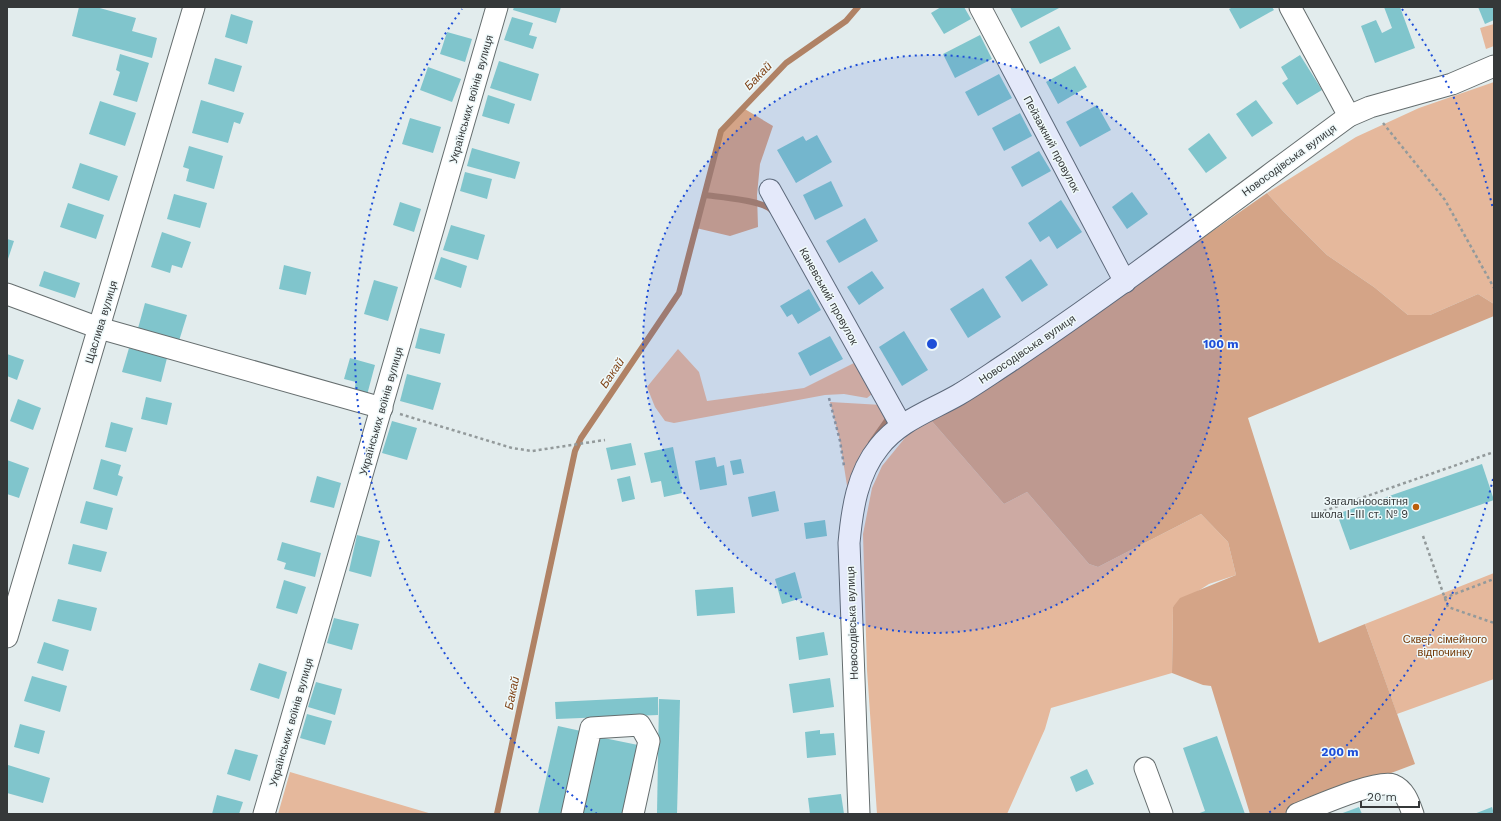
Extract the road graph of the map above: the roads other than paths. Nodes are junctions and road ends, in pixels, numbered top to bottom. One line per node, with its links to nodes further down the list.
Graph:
1 (194, 7): 10 (street, Щаслива вулиця)
2 (497, 7): 11 (street, Українських воїнів вулиця)
3 (980, 7): 8 (street, Пейзажний провулок)
4 (1290, 7): 6 (street)
5 (1494, 66): 6 (street, Новосодівська вулиця)
6 (1349, 116): 8 (street, Новосодівська вулиця)
7 (770, 190): 12 (street, Каневський провулок)
8 (1125, 282): 12 (street, Новосодівська вулиця)
9 (7, 294): 10 (street)
10 (99, 328): 11 (street); 13 (street, Щаслива вулиця)
11 (382, 408): 15 (street, Українських воїнів вулиця)
12 (901, 425): 18 (street, Новосодівська вулиця)
13 (7, 637)
14 (1145, 768): 19 (street)
15 (264, 814)
16 (572, 814): 17 (street)
17 (632, 814)
18 (858, 814)
19 (1162, 814)
20 (1297, 814): 21 (street)
21 (1413, 814)

